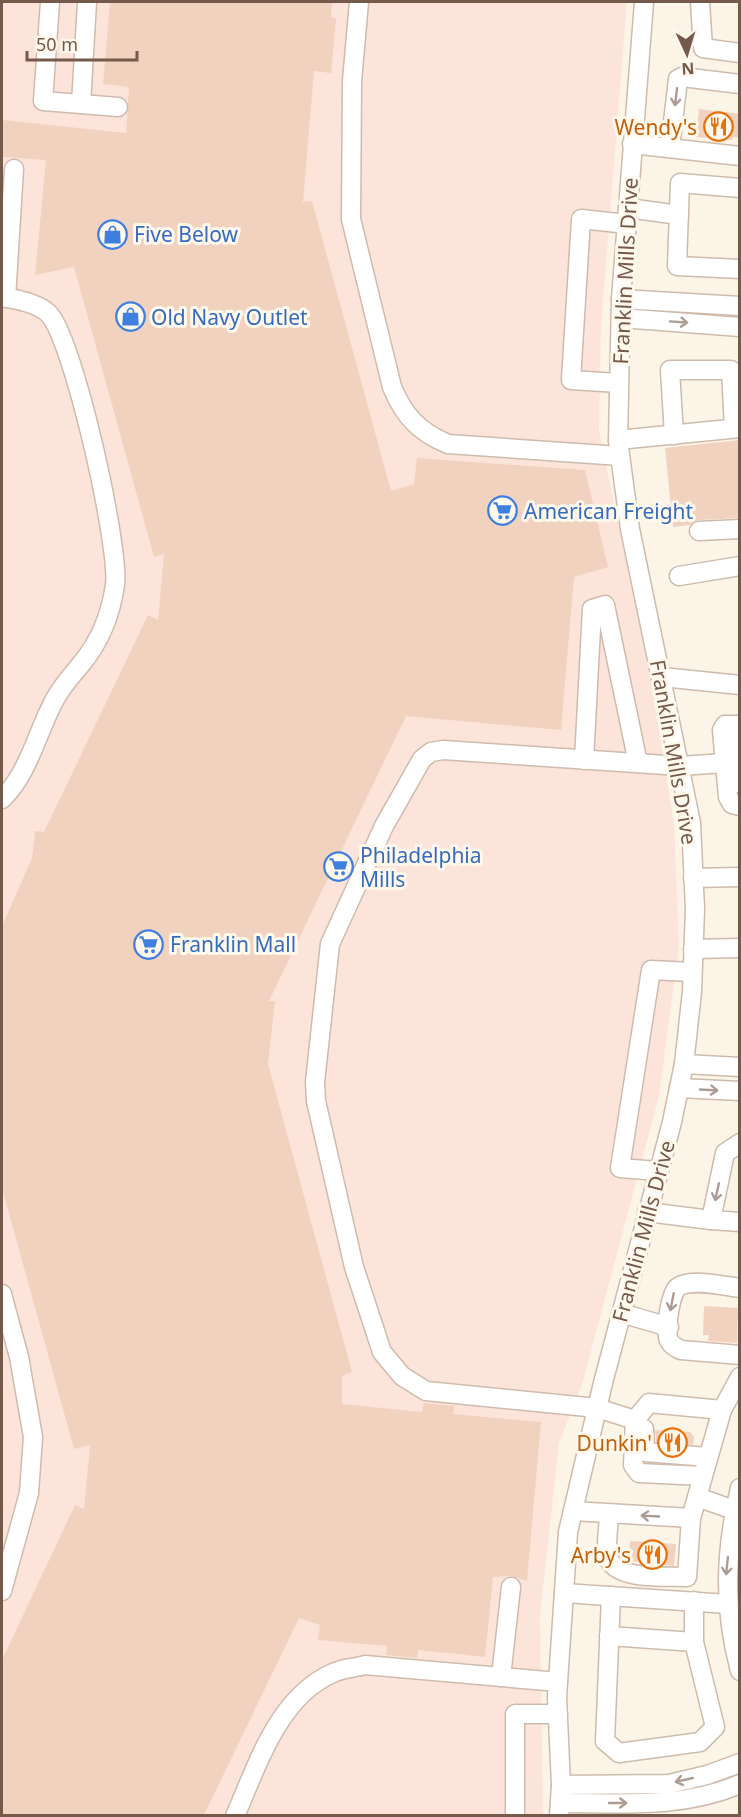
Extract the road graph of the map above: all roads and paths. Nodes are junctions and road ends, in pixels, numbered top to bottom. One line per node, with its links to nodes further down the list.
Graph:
1 (50, 2): 8 (street)
2 (87, 2): 8 (street)
3 (358, 2): 26 (street)
4 (644, 2): 10 (street, Franklin Mills Drive)
5 (700, 2): 6 (street)
6 (740, 53)
7 (740, 84): 11 (street, one-way to 11)
8 (81, 104): 9 (street)
9 (118, 107)
10 (632, 144): 11 (street); 16 (street, Franklin Mills Drive)
11 (670, 148): 12 (street)
12 (740, 156)
13 (14, 169): 18 (street)
14 (740, 188): 15 (street)
15 (679, 215): 16 (street); 17 (street)
16 (627, 216): 19 (street, Franklin Mills Drive); 23 (street)
17 (740, 269)
18 (4, 298): 39 (street)
19 (621, 299): 20 (street); 21 (street, Franklin Mills Drive)
20 (740, 306)
21 (621, 318): 22 (street, one-way to 22); 23 (street, Franklin Mills Drive)
22 (740, 327)
23 (619, 383): 26 (street, Franklin Mills Drive)
24 (737, 428): 25 (street); 25 (street)
25 (674, 435): 26 (street)
26 (619, 448): 31 (street, Franklin Mills Drive)
27 (740, 529): 28 (street)
28 (699, 531)
29 (740, 566): 30 (street)
30 (679, 576)
31 (662, 677): 32 (street); 37 (street, Franklin Mills Drive)
32 (740, 685)
33 (738, 725): 36 (street); 38 (street)
34 (584, 760): 35 (street); 35 (street); 62 (street)
35 (638, 763): 37 (street)
36 (725, 763): 37 (street); 40 (street)
37 (680, 766): 42 (street, Franklin Mills Drive)
38 (740, 790)
39 (2, 799)
40 (740, 806)
41 (740, 877): 42 (street)
42 (693, 878): 44 (street, Franklin Mills Drive)
43 (740, 948): 44 (street)
44 (693, 949): 45 (street, Franklin Mills Drive)
45 (693, 972): 46 (street, Franklin Mills Drive); 51 (street)
46 (684, 1064): 47 (street); 48 (street, Franklin Mills Drive)
47 (740, 1067)
48 (679, 1088): 49 (street, one-way to 49); 51 (street, Franklin Mills Drive)
49 (740, 1091)
50 (740, 1143): 53 (street, one-way to 53)
51 (658, 1171): 52 (street, Franklin Mills Drive)
52 (647, 1212): 53 (street); 57 (street, Franklin Mills Drive)
53 (711, 1220): 54 (street)
54 (740, 1222)
55 (740, 1288): 58 (street, one-way to 58)
56 (2, 1293): 74 (street)
57 (621, 1313): 58 (street); 62 (street, Franklin Mills Drive)
58 (669, 1327): 59 (street)
59 (740, 1355)
60 (740, 1377): 63 (street)
61 (657, 1404): 63 (street); 64 (street); 65 (street)
62 (597, 1408): 64 (street); 70 (street, Franklin Mills Drive)
63 (722, 1410): 65 (street)
64 (634, 1420): 66 (street)
65 (708, 1457): 66 (street)
66 (703, 1476): 68 (street)
67 (740, 1488): 69 (street)
68 (697, 1497): 69 (street); 72 (street)
69 (734, 1510): 78 (street, one-way to 78)
70 (573, 1511): 71 (street); 75 (street, Franklin Mills Drive)
71 (609, 1514): 72 (street, one-way to 71); 72 (street)
72 (691, 1518)
73 (512, 1587): 82 (street)
74 (2, 1592)
75 (564, 1593): 76 (street); 83 (street, Franklin Mills Drive)
76 (611, 1596): 77 (street); 79 (street)
77 (694, 1601): 78 (street); 80 (street)
78 (728, 1604): 81 (street)
79 (609, 1636): 80 (street); 80 (street)
80 (694, 1642)
81 (740, 1671)
82 (501, 1677): 83 (street); 88 (street)
83 (558, 1682): 84 (street, Franklin Mills Drive)
84 (558, 1714): 87 (street, Franklin Mills Drive); 89 (street)
85 (740, 1763): 87 (street, one-way to 87)
86 (740, 1784): 87 (street, one-way to 86)
87 (560, 1801)
88 (235, 1815)
89 (515, 1815)

